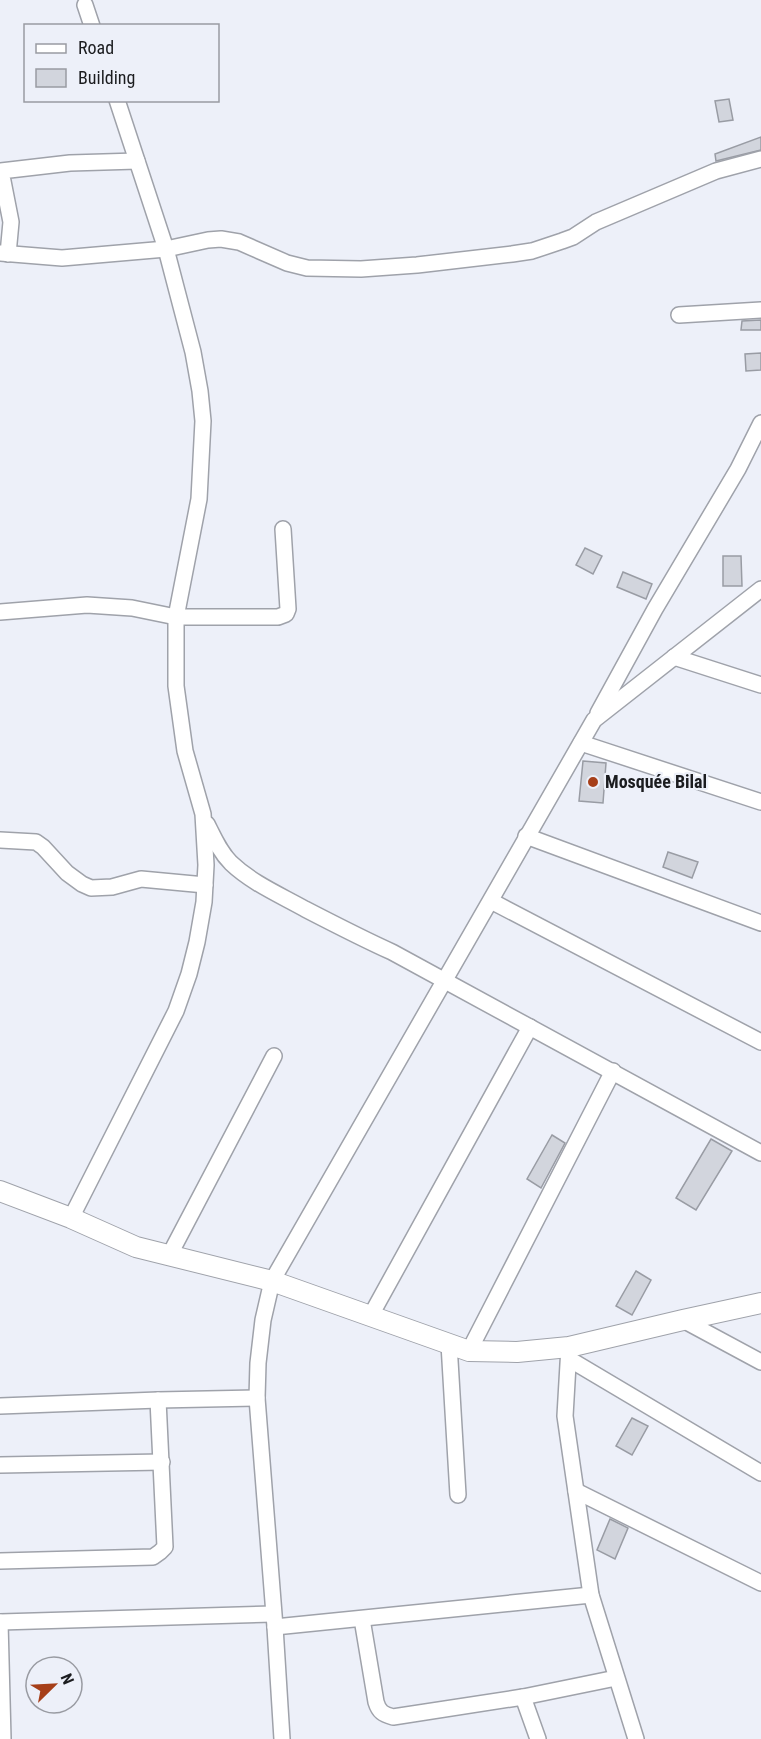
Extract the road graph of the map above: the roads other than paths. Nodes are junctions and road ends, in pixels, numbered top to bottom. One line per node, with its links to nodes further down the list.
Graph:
1 (85, 5): 2 (street)
2 (91, 24)
3 (118, 102): 5 (street)
4 (761, 159): 6 (street)
5 (137, 161): 6 (street); 7 (street)
6 (166, 249): 7 (street); 14 (street)
7 (4, 254)
8 (761, 310): 9 (street)
9 (679, 315)
10 (761, 423): 17 (street)
11 (283, 530): 14 (street)
12 (761, 589): 15 (street)
13 (0, 612): 14 (street)
14 (176, 617): 20 (street)
15 (674, 657): 16 (street); 17 (street)
16 (761, 685)
17 (594, 720): 18 (street)
18 (581, 743): 19 (street); 21 (street)
19 (761, 802)
20 (203, 814): 23 (street); 26 (street)
21 (526, 837): 24 (street); 25 (street)
22 (0, 840): 23 (street)
23 (205, 885): 33 (street)
24 (491, 901): 26 (street); 28 (street)
25 (761, 923)
26 (443, 980): 27 (street); 35 (street)
27 (530, 1027): 30 (street); 37 (street)
28 (761, 1041)
29 (274, 1056): 34 (street)
30 (613, 1071): 31 (street); 40 (street)
31 (761, 1153)
32 (0, 1191): 33 (main road)
33 (70, 1218): 34 (main road)
34 (169, 1256): 35 (main road)
35 (272, 1281): 37 (main road); 43 (street)
36 (761, 1303): 38 (main road)
37 (370, 1317): 39 (main road)
38 (683, 1320): 41 (main road); 42 (street)
39 (449, 1344): 40 (main road); 50 (street)
40 (469, 1351): 41 (main road)
41 (569, 1353): 48 (street); 49 (street)
42 (761, 1362)
43 (257, 1398): 44 (street); 55 (street)
44 (158, 1400): 45 (street); 46 (street)
45 (0, 1406)
46 (162, 1462): 47 (street); 51 (street)
47 (0, 1465)
48 (761, 1473)
49 (576, 1491): 52 (street); 53 (street)
50 (458, 1495)
51 (0, 1561)
52 (761, 1583)
53 (591, 1595): 54 (street); 57 (street)
54 (362, 1618): 55 (street); 58 (street)
55 (274, 1621): 56 (street); 60 (street)
56 (0, 1622): 59 (street)
57 (616, 1678): 58 (street); 62 (street)
58 (523, 1697): 61 (street)
59 (3, 1739)
60 (282, 1739)
61 (538, 1739)
62 (636, 1739)

